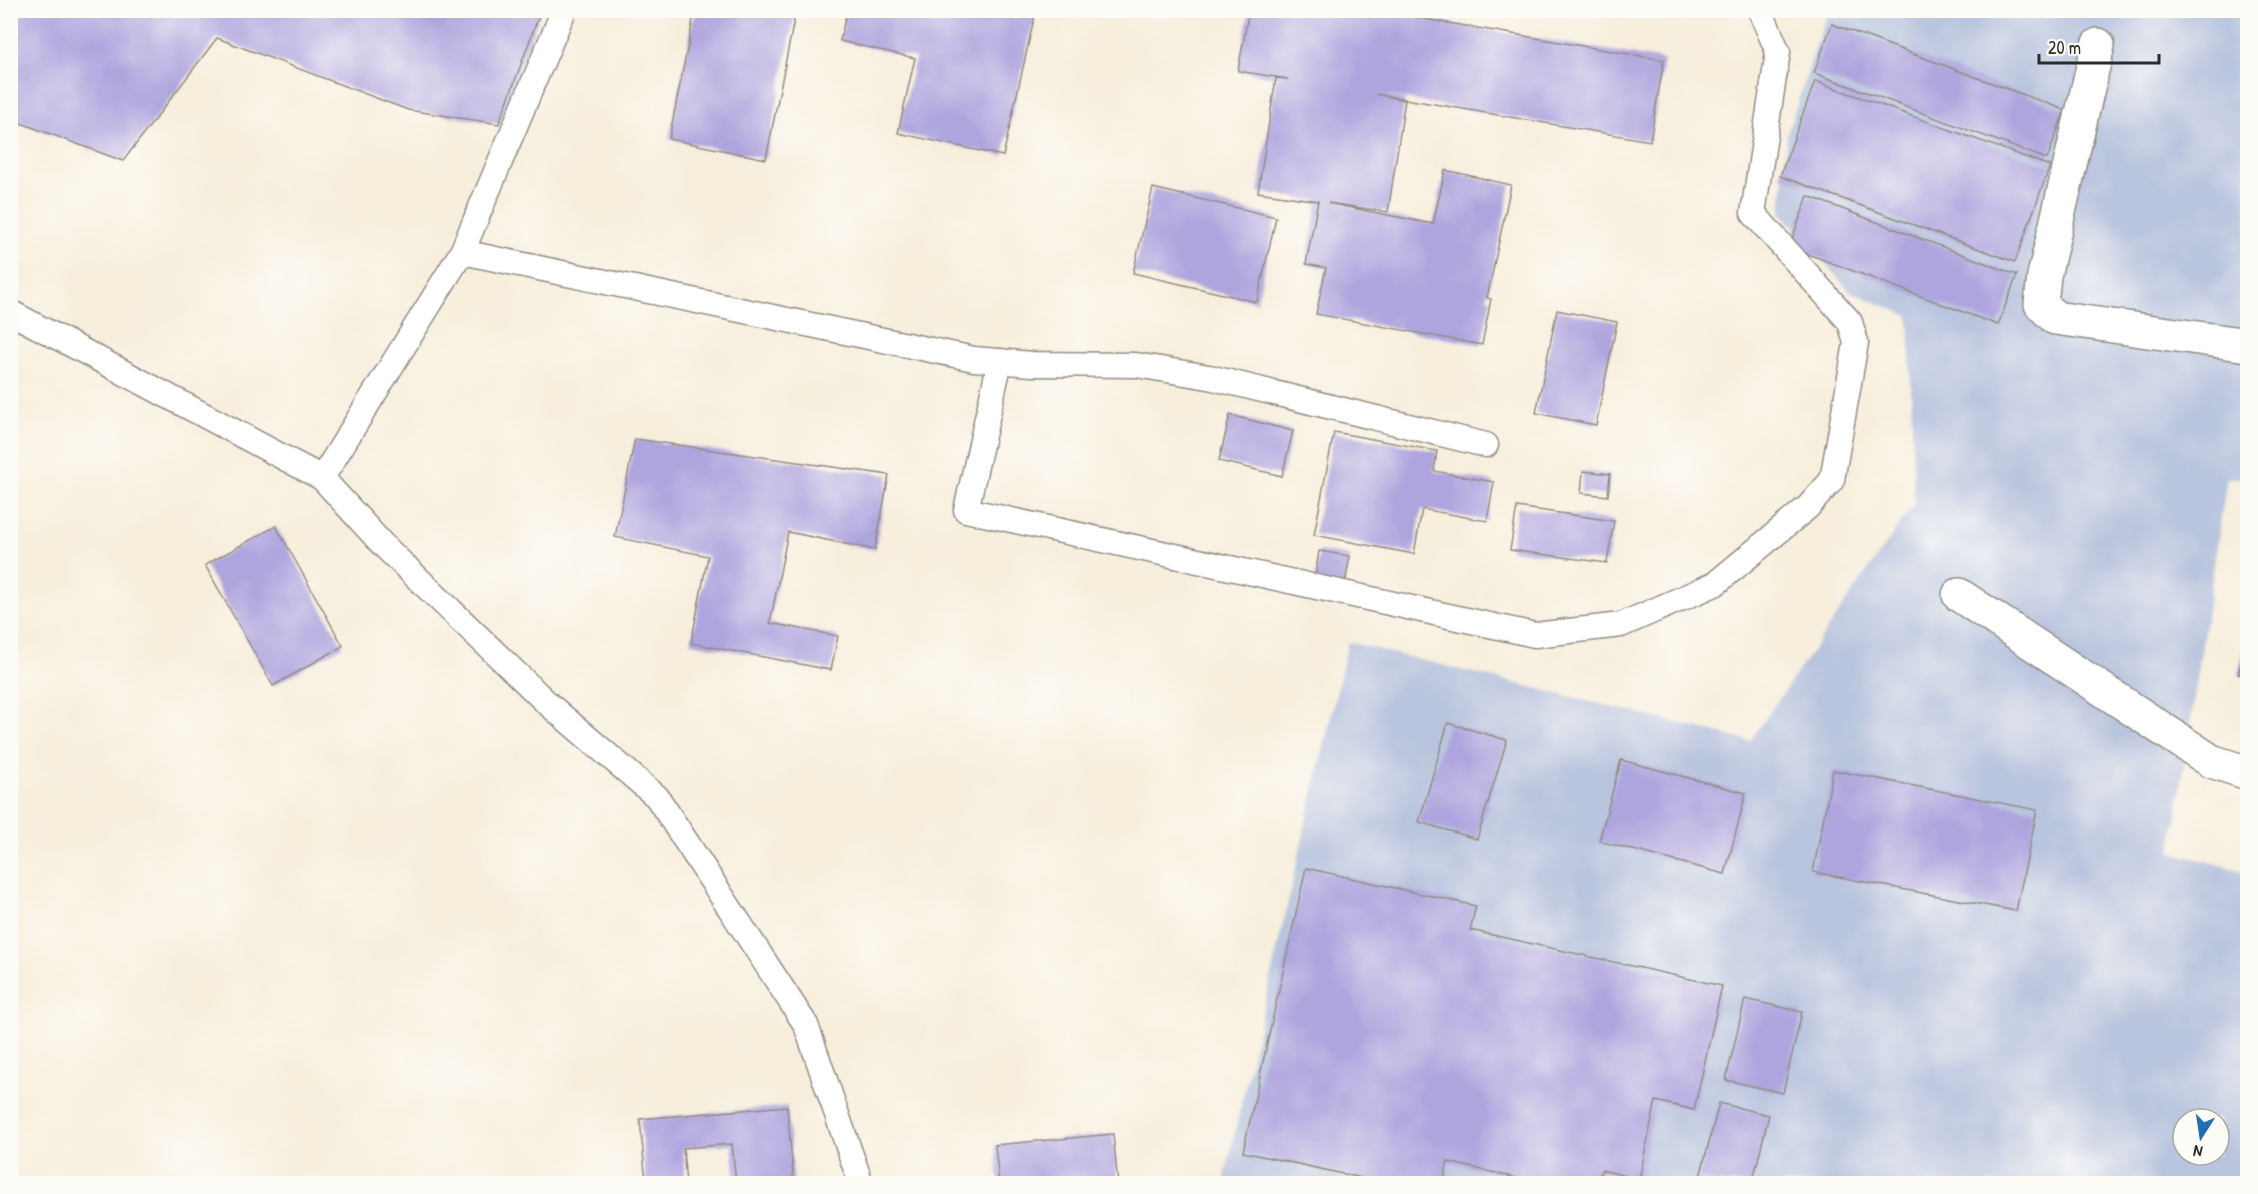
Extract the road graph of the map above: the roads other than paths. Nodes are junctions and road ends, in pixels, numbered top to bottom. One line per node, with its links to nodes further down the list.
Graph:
1 (564, 10): 4 (lane)
2 (1760, 10): 7 (lane)
3 (2098, 45): 6 (street)
4 (462, 252): 7 (lane); 9 (lane)
5 (10, 312): 9 (lane)
6 (2247, 345)
7 (1000, 362): 8 (lane)
8 (1486, 445)
9 (322, 478): 12 (lane)
10 (1959, 595): 11 (street)
11 (2247, 773)
12 (861, 1184)

